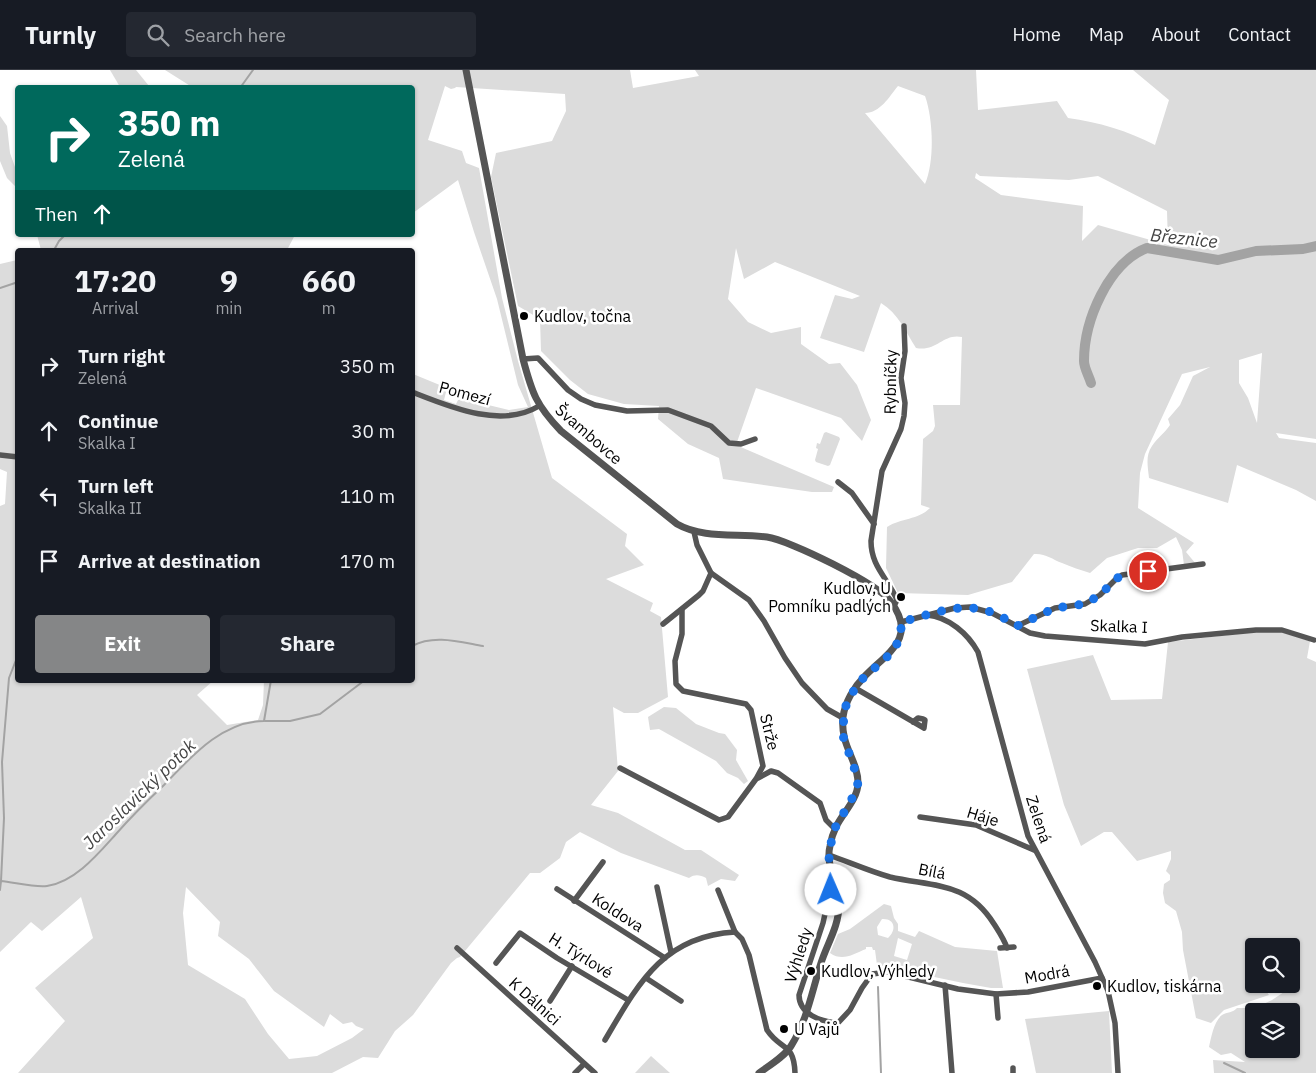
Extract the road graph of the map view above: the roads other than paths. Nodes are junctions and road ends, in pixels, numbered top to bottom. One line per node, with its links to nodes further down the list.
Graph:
1 (466, 70): 3 (street, Švambovce)
2 (904, 326): 10 (street, Rybníčky)
3 (523, 359): 5 (street, Švambovce); 6 (street)
4 (415, 393): 5 (street, Pomezí)
5 (539, 406): 11 (street, Švambovce)
6 (755, 439)
7 (0, 455): 8 (street)
8 (15, 457)
9 (838, 482): 10 (street)
10 (874, 524): 14 (street, Rybníčky)
11 (694, 532): 13 (street); 14 (street, Švambovce)
12 (1204, 564): 19 (street)
13 (711, 573): 15 (street); 22 (street)
14 (894, 606): 17 (street, Švambovce)
15 (682, 610): 18 (street); 25 (street, Strže)
16 (927, 615): 17 (street); 19 (street, Skalka I); 28 (street, Zelená)
17 (901, 622): 21 (street)
18 (663, 624)
19 (1017, 626): 20 (street, Skalka I)
20 (1314, 640)
21 (855, 688): 22 (street); 23 (street)
22 (843, 718): 27 (street)
23 (913, 722)
24 (620, 768): 25 (street, Strže)
25 (756, 779): 27 (street)
26 (920, 817): 28 (street, Háje)
27 (835, 828): 29 (street)
28 (1034, 850): 44 (street, Zelená)
29 (828, 854): 31 (street); 37 (street, Bílá)
30 (603, 862): 35 (street)
31 (833, 874): 50 (street); 50 (street, Výhledy)
32 (657, 888): 39 (street)
33 (557, 889): 35 (street, Koldova)
34 (718, 890): 36 (street)
35 (574, 901): 40 (street, Koldova)
36 (735, 932): 39 (street); 53 (street)
37 (1014, 947)
38 (457, 948): 54 (street, K Dálnici)
39 (671, 952): 40 (street)
40 (665, 958): 43 (street)
41 (496, 963): 42 (street, H. Týrlové)
42 (572, 966): 47 (street, H. Týrlové); 49 (street)
43 (646, 978): 47 (street); 48 (street)
44 (1102, 978): 46 (street, Modrá); 60 (street, Zelená)
45 (945, 986): 46 (street, Modrá); 50 (street, Modrá); 59 (street)
46 (996, 994): 51 (street)
47 (628, 1000): 52 (street)
48 (681, 1001)
49 (550, 1002)
50 (807, 1012): 53 (street)
51 (998, 1018)
52 (606, 1040)
53 (789, 1049): 57 (street); 58 (street)
54 (584, 1064): 55 (street); 56 (street, K Dálnici)
55 (575, 1073)
56 (595, 1073)
57 (759, 1073)
58 (795, 1073)
59 (952, 1073)
60 (1118, 1073)

